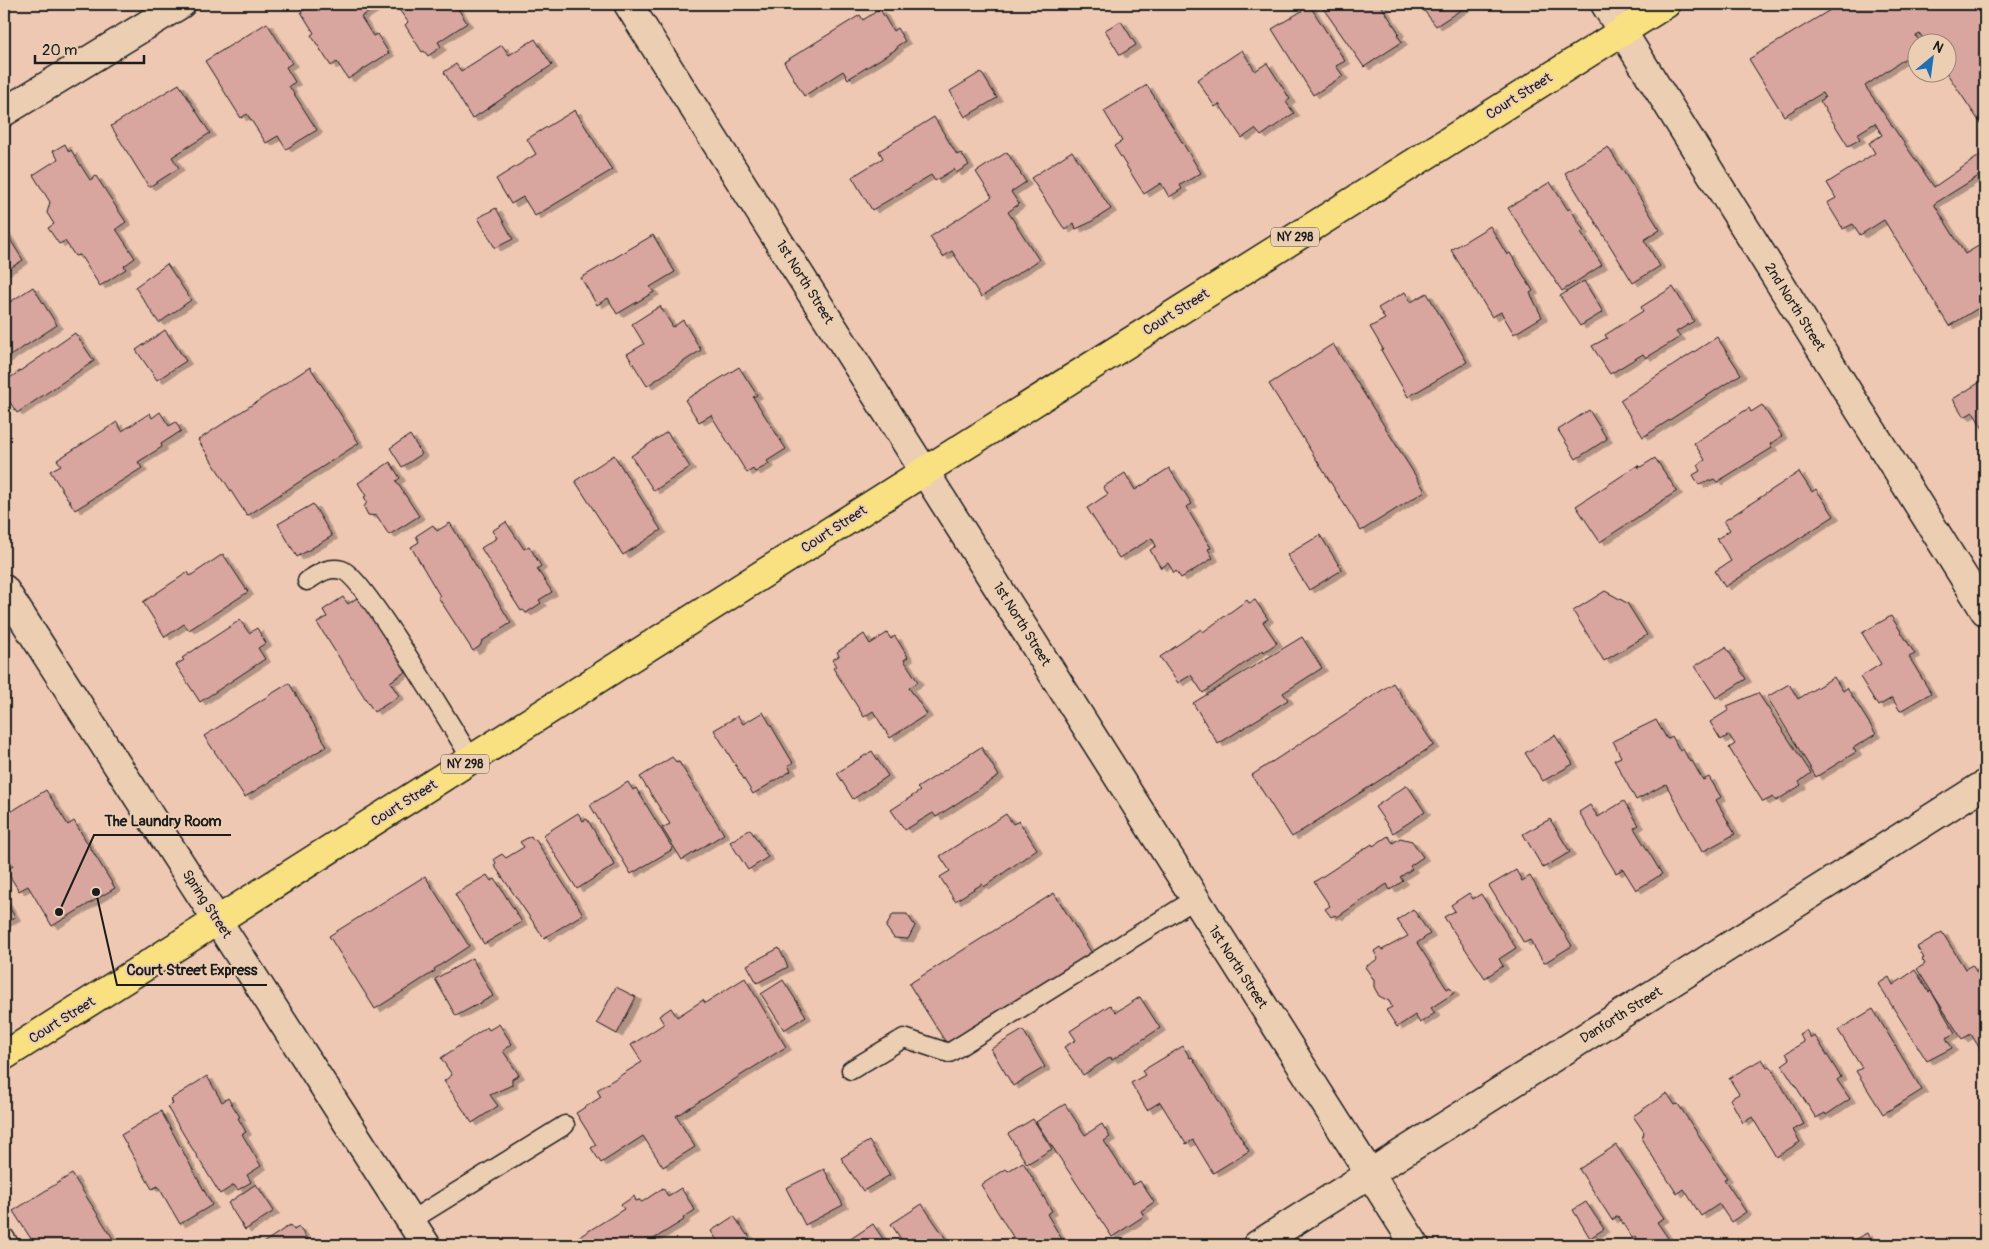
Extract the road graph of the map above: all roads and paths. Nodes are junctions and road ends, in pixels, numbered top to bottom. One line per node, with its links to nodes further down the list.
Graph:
1 (181, 4): 6 (street)
2 (628, 4): 7 (street, 1st North Street)
3 (1605, 4): 5 (street, 2nd North Street)
4 (1666, 4): 5 (main road, Court Street / NY 298)
5 (1622, 31): 7 (main road, Court Street / NY 298); 10 (street, 2nd North Street)
6 (4, 112)
7 (925, 471): 11 (main road, Court Street / NY 298); 13 (street, 1st North Street)
8 (307, 581): 11 (lane)
9 (4, 589): 14 (street, Spring Street)
10 (1985, 611)
11 (472, 760): 14 (main road, Court Street / NY 298)
12 (1985, 784): 18 (street, Danforth Street)
13 (1195, 899): 16 (lane); 18 (street, 1st North Street)
14 (218, 921): 15 (main road, Court Street / NY 298); 19 (street, Spring Street)
15 (4, 1056)
16 (850, 1070)
17 (565, 1125): 19 (lane)
18 (1370, 1174): 23 (street, Danforth Street); 24 (street, 1st North Street)
19 (410, 1220): 22 (street, Spring Street)
20 (4, 1236): 21 (lane)
21 (10, 1245)
22 (426, 1245)
23 (1257, 1245)
24 (1415, 1245)

